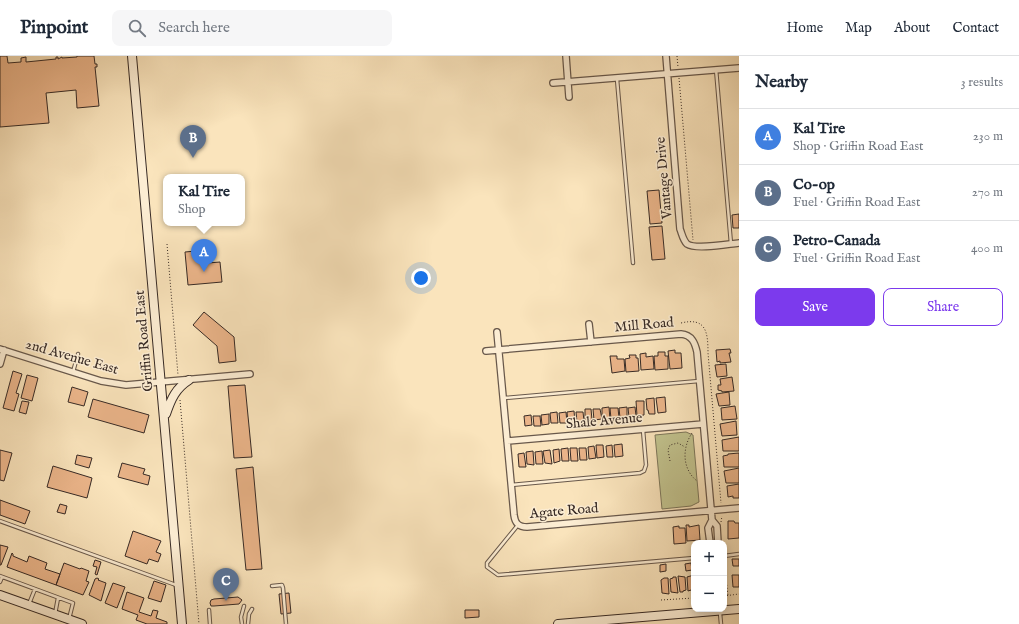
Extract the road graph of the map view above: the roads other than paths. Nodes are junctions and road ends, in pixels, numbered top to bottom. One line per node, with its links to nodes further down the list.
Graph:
1 (132, 56): 26 (main road, Griffin Road East)
2 (566, 56): 8 (street)
3 (666, 56): 6 (street, Vantage Drive)
4 (739, 68): 5 (street)
5 (716, 70): 6 (street); 12 (lane)
6 (668, 74): 7 (street); 12 (street, Vantage Drive)
7 (616, 78): 8 (street); 13 (lane)
8 (568, 82): 9 (street); 10 (street)
9 (553, 83)
10 (569, 97)
11 (739, 243): 12 (street, Vantage Drive)
12 (731, 244)
13 (633, 263)
14 (589, 324): 16 (street)
15 (497, 332): 18 (street, Agate Road)
16 (591, 342): 18 (street, Mill Road); 25 (street, Mill Road)
17 (2, 350): 21 (street); 22 (street, 2nd Avenue East)
18 (499, 350): 19 (street, Mill Road); 27 (street, Agate Road)
19 (486, 351)
20 (78, 354): 22 (lane)
21 (0, 364)
22 (73, 372): 26 (street, 2nd Avenue East)
23 (250, 374): 24 (street, 2nd Avenue East)
24 (190, 380): 26 (street, 2nd Avenue East); 28 (main road)
25 (699, 381): 27 (lane); 29 (street, Mill Road)
26 (161, 382): 28 (main road, Griffin Road East)
27 (503, 398): 31 (street, Agate Road)
28 (164, 419): 45 (main road, Griffin Road East)
29 (703, 424): 30 (street, Shale Avenue); 34 (street, Mill Road)
30 (643, 429): 31 (street, Shale Avenue); 32 (lane)
31 (507, 441): 32 (street, Agate Road)
32 (511, 485): 37 (street, Agate Road)
33 (739, 508): 34 (street, Agate Road)
34 (711, 511): 35 (street, Mill Road); 37 (street, Agate Road)
35 (712, 520): 38 (street, Mill Road); 39 (street, Mill Road)
36 (0, 521): 45 (lane)
37 (518, 525): 42 (lane)
38 (710, 540)
39 (718, 540)
40 (739, 554): 41 (lane)
41 (727, 556)
42 (691, 558)
43 (1, 576): 44 (lane); 47 (lane)
44 (0, 582)
45 (179, 585): 61 (main road, Griffin Road East)
46 (272, 586): 65 (lane)
47 (35, 589): 49 (lane); 50 (lane)
48 (0, 594): 50 (main road)
49 (58, 598): 58 (lane); 59 (lane)
50 (28, 605): 58 (main road)
51 (244, 606): 63 (lane)
52 (252, 609): 64 (lane)
53 (739, 609): 55 (main road)
54 (209, 610): 62 (lane)
55 (727, 610)
56 (697, 612): 66 (main road)
57 (720, 612): 67 (lane)
58 (54, 614): 59 (main road)
59 (68, 619): 60 (main road)
60 (82, 624)
61 (182, 624)
62 (210, 624)
63 (242, 624)
64 (248, 624)
65 (286, 624)
66 (558, 624)
67 (721, 624)

